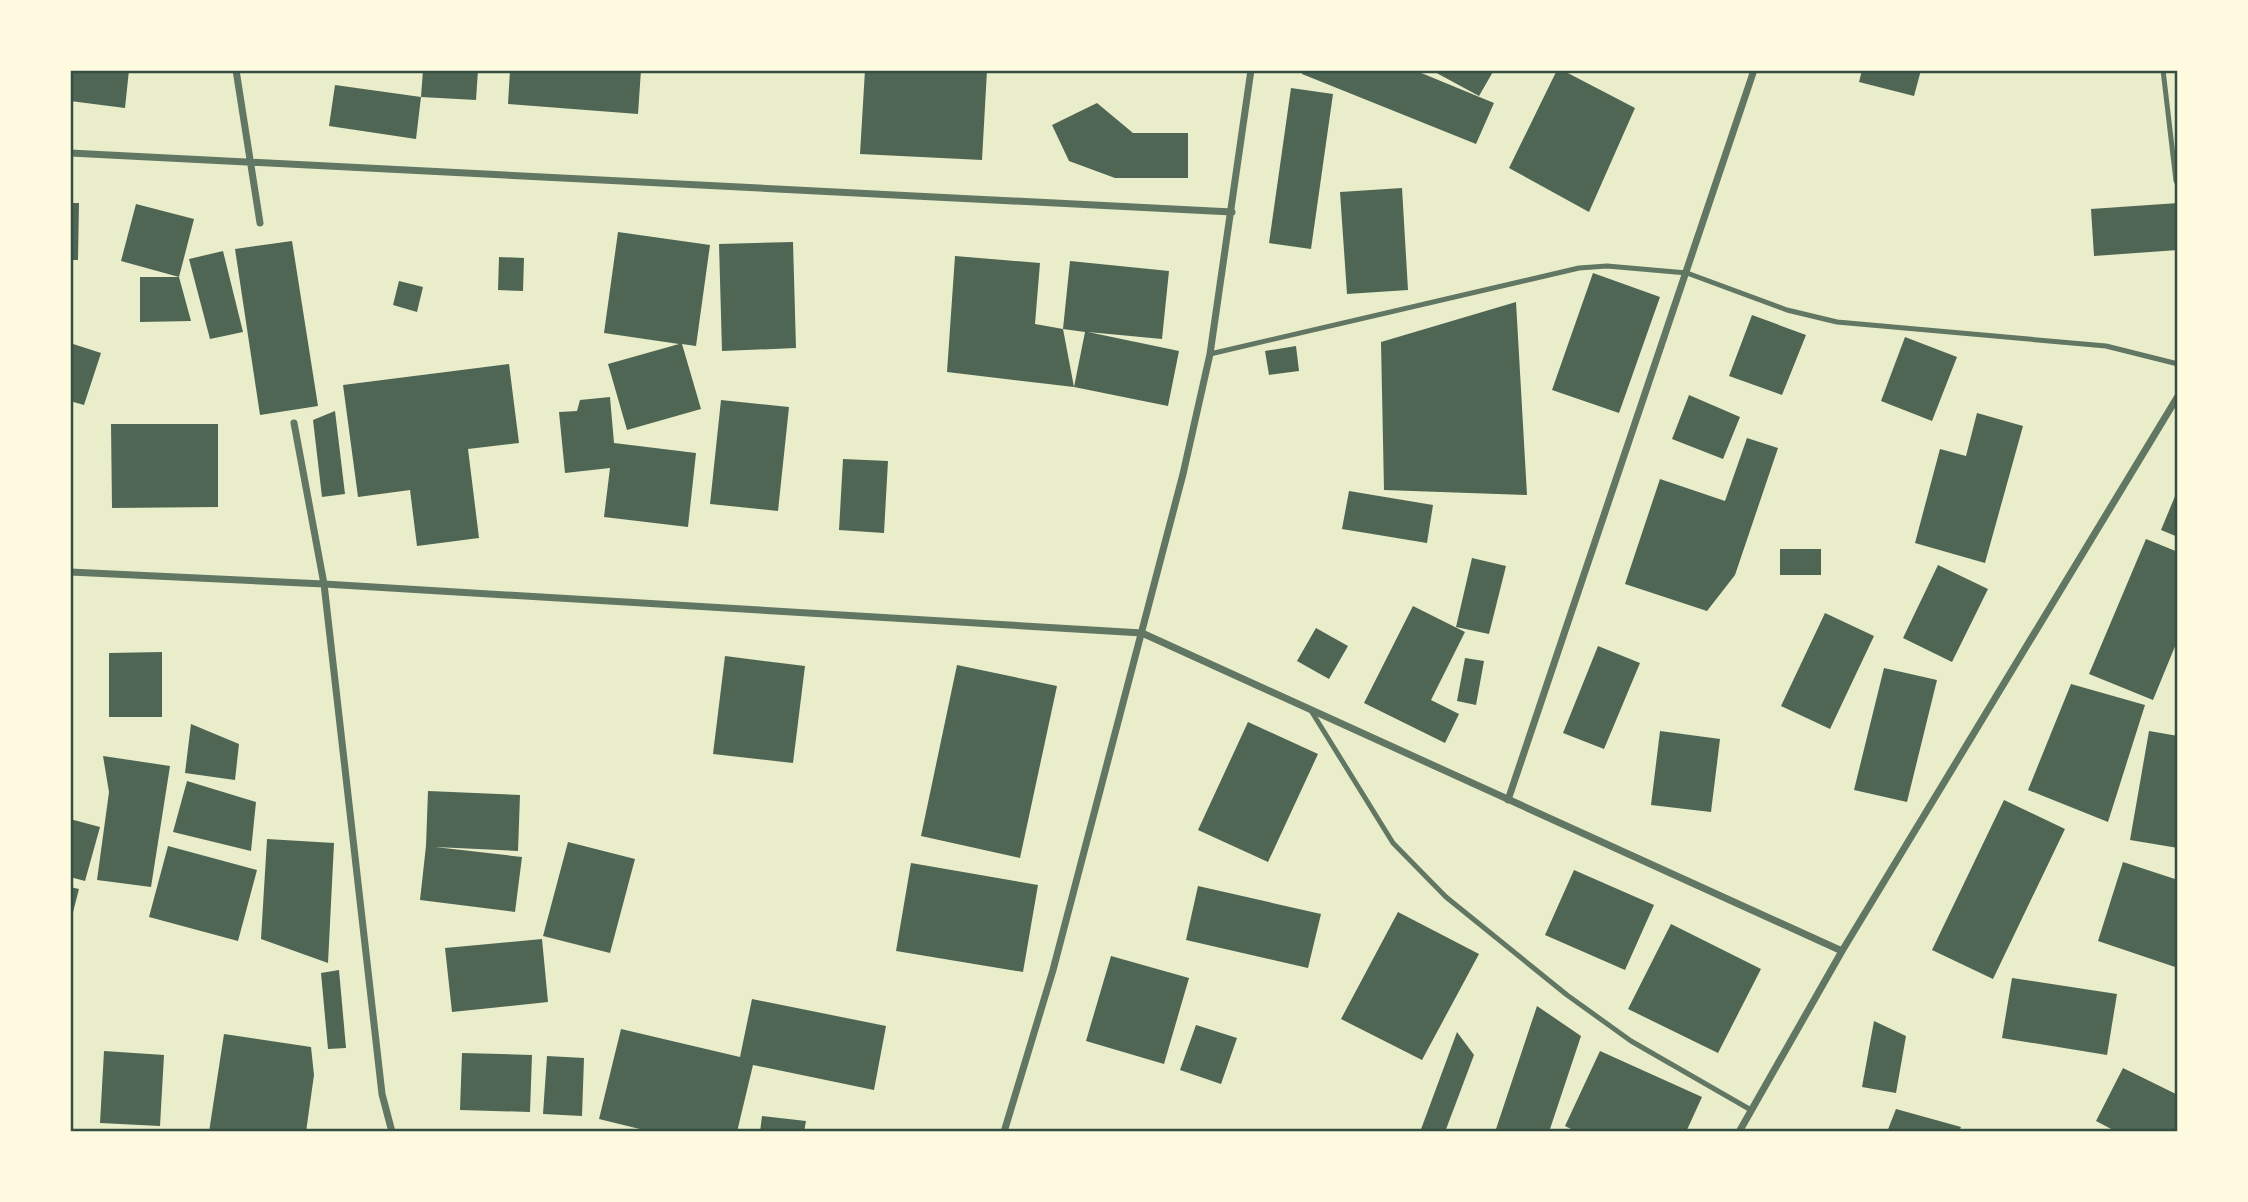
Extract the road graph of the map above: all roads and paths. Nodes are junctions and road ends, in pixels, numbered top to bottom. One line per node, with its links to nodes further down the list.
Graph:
1 (236, 70): 6 (street)
2 (1251, 70): 8 (street)
3 (1754, 70): 10 (street)
4 (2163, 70): 7 (lane)
5 (70, 153): 6 (street)
6 (252, 163): 8 (street); 9 (street)
7 (2178, 184)
8 (1232, 212): 11 (street)
9 (260, 223)
10 (1687, 274): 11 (lane); 12 (lane); 19 (street)
11 (1210, 354): 17 (street)
12 (2178, 364)
13 (2178, 396): 20 (street)
14 (294, 423): 16 (street)
15 (70, 572): 16 (street)
16 (324, 584): 17 (street); 22 (street)
17 (1142, 633): 18 (street); 23 (street)
18 (1310, 709): 19 (street); 21 (lane)
19 (1508, 800): 20 (street)
20 (1842, 951): 21 (street)
21 (1751, 1110): 24 (street)
22 (392, 1132)
23 (1004, 1132)
24 (1739, 1132)

